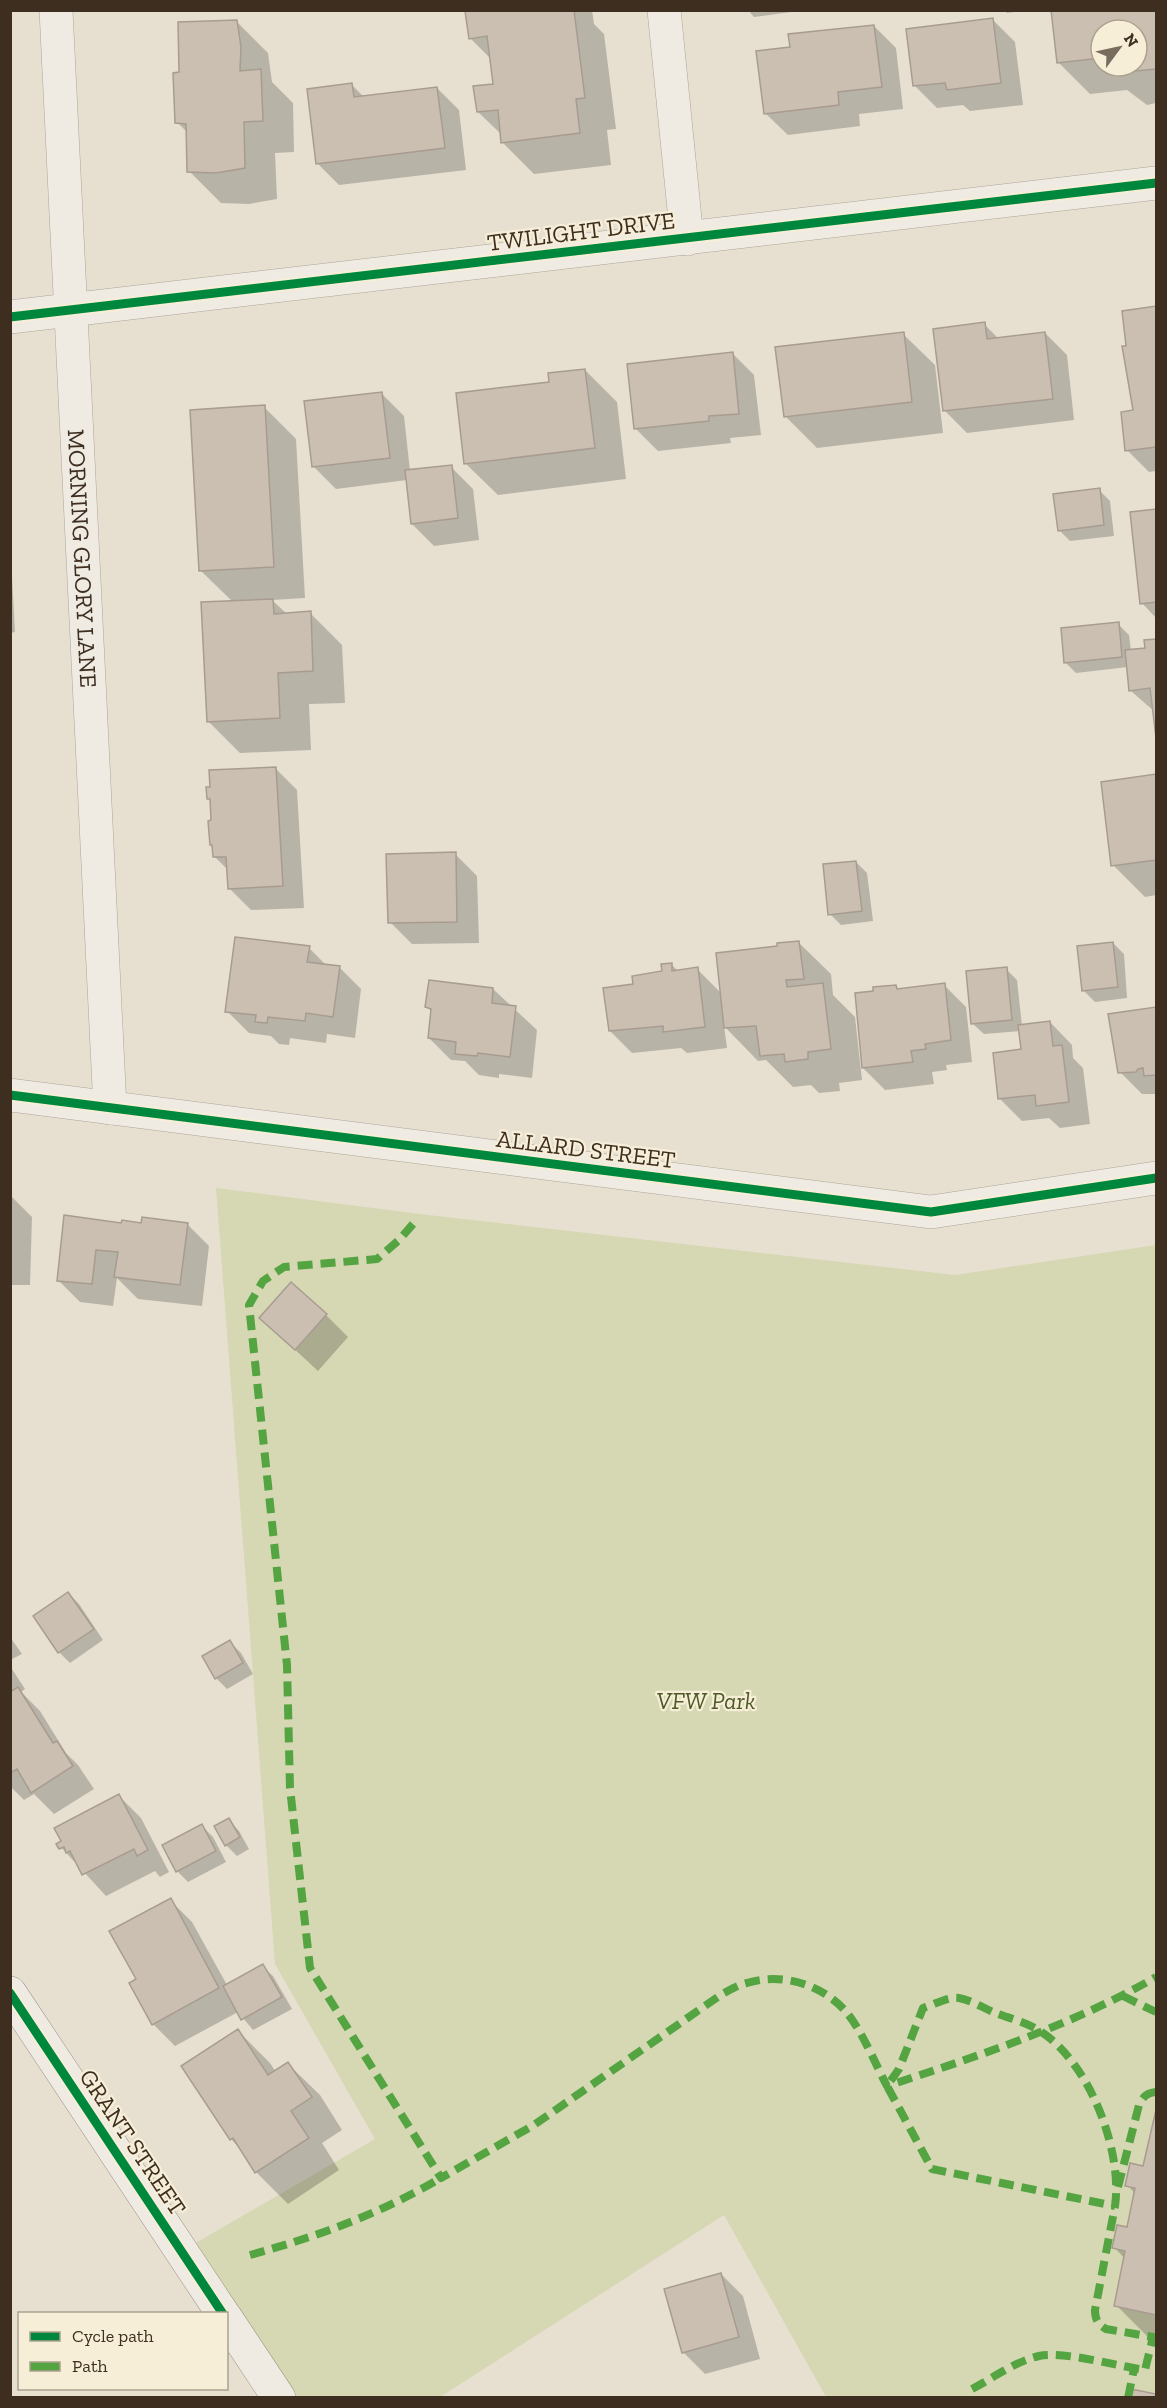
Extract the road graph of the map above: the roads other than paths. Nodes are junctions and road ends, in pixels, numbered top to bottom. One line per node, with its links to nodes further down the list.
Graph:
1 (56, 10): 5 (street, MORNING GLORY LANE)
2 (664, 10): 4 (street)
3 (1156, 183): 4 (street, TWILIGHT DRIVE)
4 (687, 239): 5 (street, TWILIGHT DRIVE)
5 (71, 310): 6 (street, TWILIGHT DRIVE); 8 (street, MORNING GLORY LANE)
6 (10, 317)
7 (10, 1095): 8 (street, ALLARD STREET)
8 (110, 1107): 9 (street, ALLARD STREET)
9 (1156, 1178)
10 (10, 1993): 11 (street, GRANT STREET)
11 (222, 2312)
12 (228, 2321): 13 (street)
13 (279, 2397)

